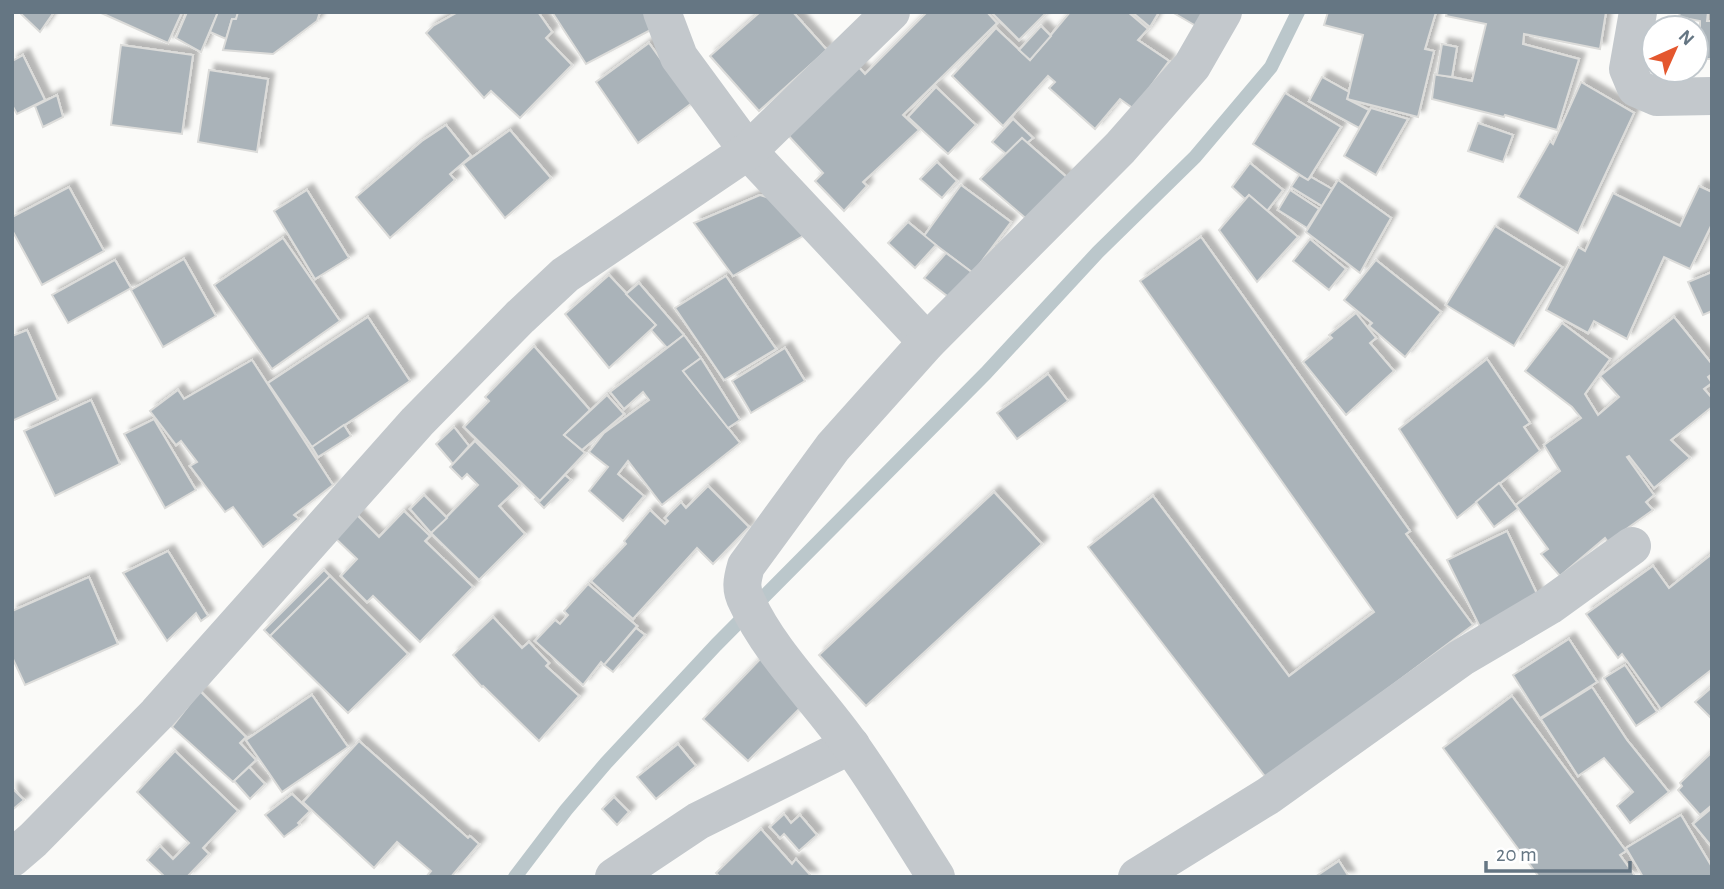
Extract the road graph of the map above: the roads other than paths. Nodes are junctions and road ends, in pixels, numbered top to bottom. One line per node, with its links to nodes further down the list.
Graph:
1 (662, 12): 6 (street)
2 (891, 12): 6 (street)
3 (1223, 12): 7 (street)
4 (1639, 12): 5 (street)
5 (1712, 96)
6 (748, 150): 7 (street); 10 (street)
7 (927, 342): 9 (street)
8 (1633, 546): 13 (street)
9 (851, 745): 11 (street); 12 (street)
10 (12, 858)
11 (614, 877)
12 (936, 877)
13 (1137, 877)

